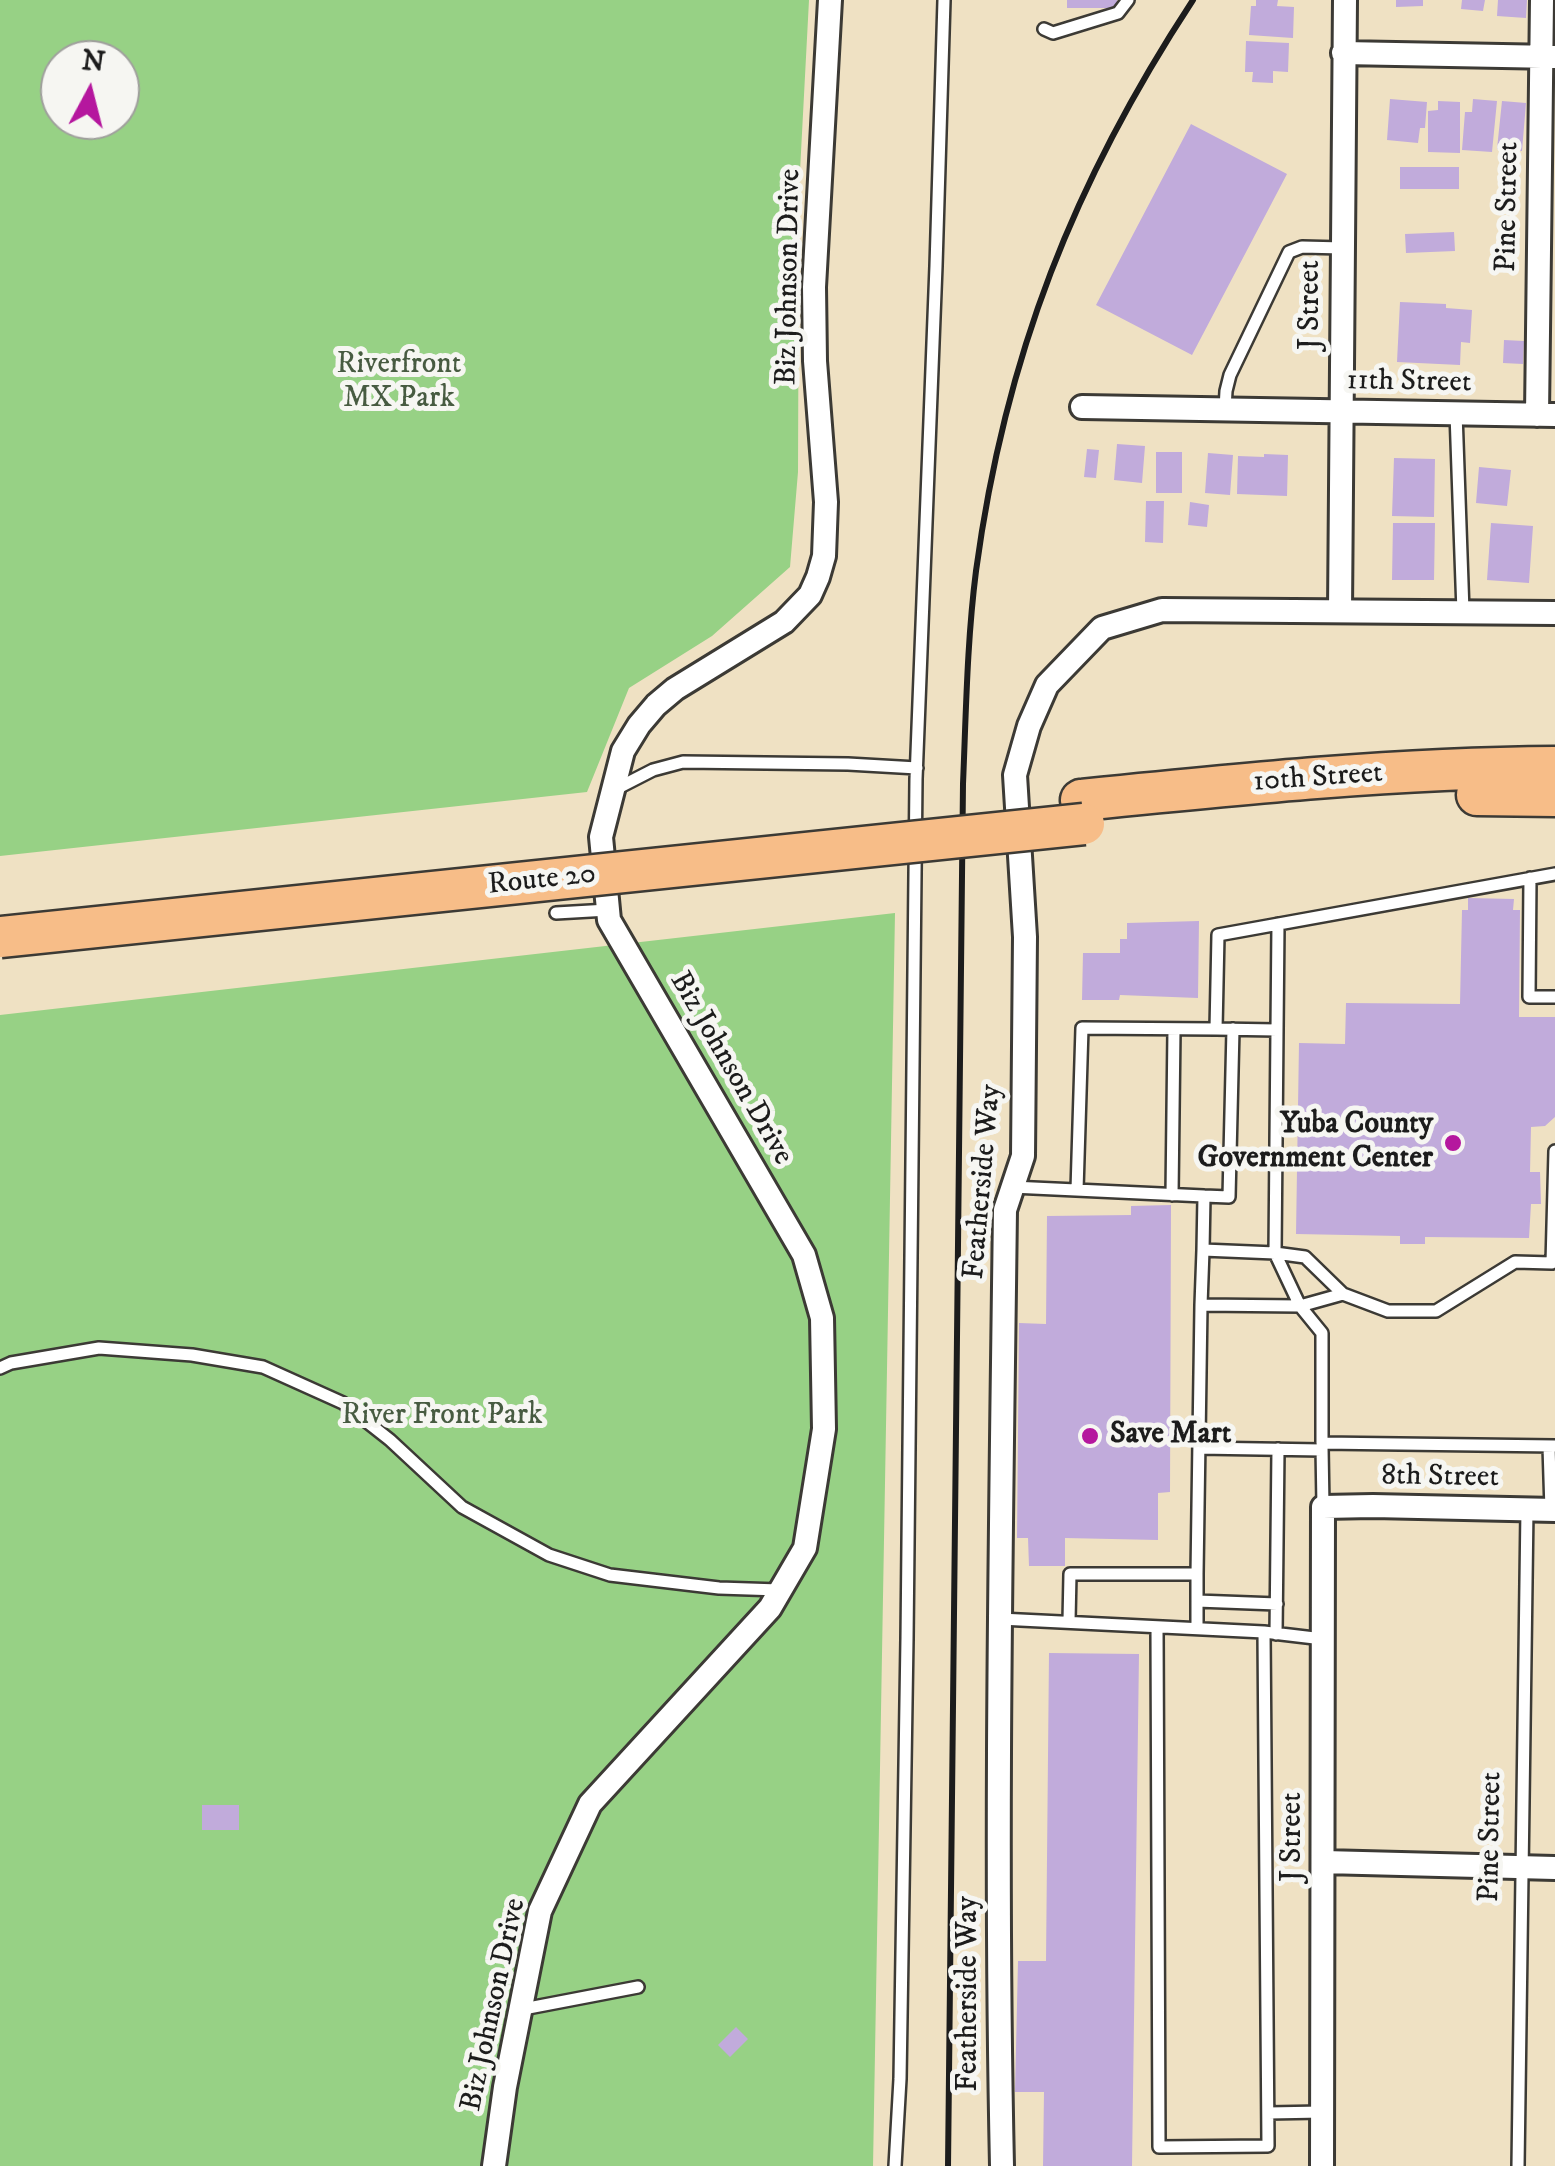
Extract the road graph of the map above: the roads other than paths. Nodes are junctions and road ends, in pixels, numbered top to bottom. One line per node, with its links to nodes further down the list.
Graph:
1 (830, 0): 20 (street, Biz Johnson Drive)
2 (944, 0): 19 (lane)
3 (1128, 0): 6 (lane)
4 (1345, 0): 7 (street, J Street)
5 (1542, 0): 8 (street, Pine Street)
6 (1044, 29)
7 (1344, 52): 8 (street); 9 (street, J Street)
8 (1548, 57): 14 (street, Pine Street)
9 (1343, 248): 11 (lane); 12 (street, J Street)
10 (1082, 407): 11 (street, 11th Street)
11 (1226, 410): 12 (street, 11th Street)
12 (1342, 412): 13 (street, 11th Street); 15 (street, J Street)
13 (1456, 414): 14 (street, 11th Street); 16 (lane)
14 (1546, 415)
15 (1340, 611): 16 (street, Featherside Way); 36 (street, Featherside Way)
16 (1462, 612): 17 (street, Featherside Way)
17 (1555, 613)
18 (1555, 767): 22 (highway, 10th Street)
19 (917, 768): 20 (lane); 71 (lane)
20 (612, 791): 25 (street, Biz Johnson Drive)
21 (1555, 796): 22 (highway, 10th Street)
22 (1083, 812): 26 (highway, Route 20); 29 (highway, Route 20, bridge)
23 (1555, 874): 24 (lane)
24 (1530, 878): 28 (lane); 30 (lane)
25 (608, 910): 27 (lane); 54 (street, Biz Johnson Drive)
26 (0, 913)
27 (556, 913)
28 (1278, 924): 32 (lane); 34 (lane)
29 (0, 937)
30 (1555, 997)
31 (1174, 1029): 32 (lane); 37 (lane); 38 (lane)
32 (1216, 1029): 33 (lane)
33 (1233, 1030): 34 (lane); 39 (lane)
34 (1278, 1030): 41 (lane)
35 (1555, 1150): 42 (lane)
36 (1012, 1187): 37 (lane); 57 (street, Featherside Way)
37 (1077, 1190): 38 (lane)
38 (1172, 1195): 39 (lane)
39 (1204, 1196): 40 (lane)
40 (1203, 1250): 41 (lane); 43 (lane)
41 (1275, 1254): 42 (lane); 44 (lane)
42 (1343, 1294): 44 (lane)
43 (1201, 1305): 44 (lane); 48 (lane)
44 (1300, 1306): 46 (lane)
45 (0, 1368): 54 (lane)
46 (1322, 1446): 47 (lane); 49 (lane); 50 (lane)
47 (1552, 1446): 52 (lane)
48 (1198, 1448): 49 (lane); 53 (lane)
49 (1278, 1449): 56 (lane)
50 (1324, 1508): 51 (street, 8th Street); 62 (street, J Street)
51 (1527, 1509): 52 (street, 8th Street); 64 (lane, Pine Street)
52 (1553, 1510)
53 (1197, 1574): 55 (lane); 58 (lane)
54 (780, 1590): 67 (street, Biz Johnson Drive)
55 (1197, 1601): 56 (lane); 60 (lane)
56 (1276, 1604): 61 (lane)
57 (1000, 1619): 58 (lane); 72 (street, Featherside Way)
58 (1069, 1621): 59 (lane)
59 (1157, 1626): 60 (lane); 69 (lane)
60 (1197, 1628): 61 (lane)
61 (1270, 1633): 62 (lane); 69 (lane)
62 (1324, 1639): 63 (street, J Street)
63 (1324, 1862): 64 (street); 68 (street, J Street)
64 (1522, 1867): 65 (street); 74 (lane, Pine Street)
65 (1555, 1868)
66 (638, 1988): 67 (lane)
67 (518, 2010): 70 (street, Biz Johnson Drive)
68 (1322, 2112): 69 (lane); 73 (street, J Street)
69 (1268, 2113)
70 (494, 2166)
71 (896, 2166)
72 (1002, 2166)
73 (1322, 2166)
74 (1518, 2166)

